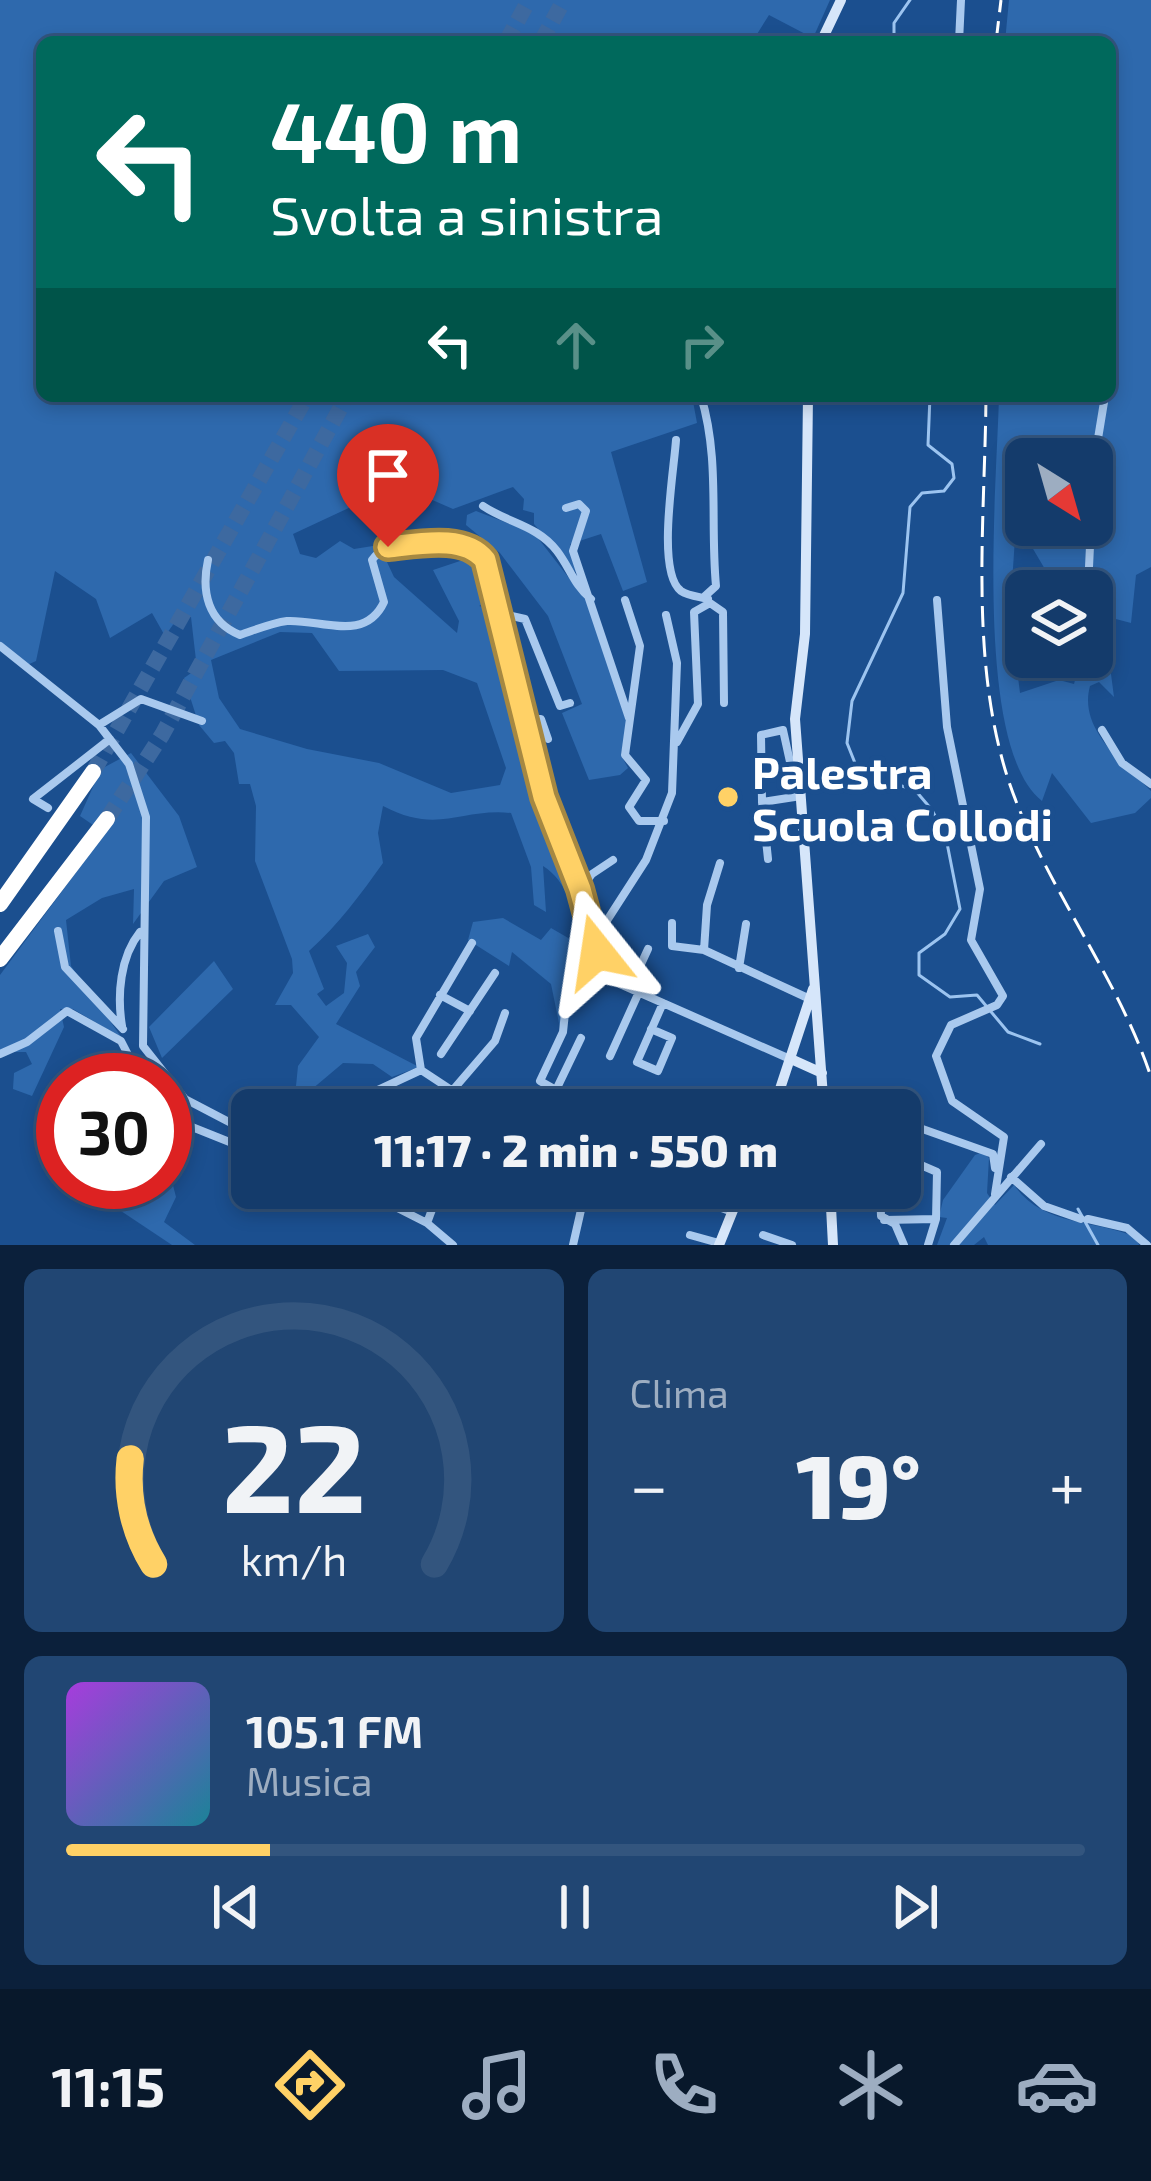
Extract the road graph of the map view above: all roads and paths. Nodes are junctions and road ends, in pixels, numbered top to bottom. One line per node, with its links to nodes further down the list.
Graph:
1 (841, 0): 3 (main road)
2 (962, 0): 4 (street)
3 (824, 36)
4 (959, 36)
5 (703, 402): 15 (street)
6 (808, 402): 34 (main road)
7 (1104, 402): 8 (street)
8 (1098, 438)
9 (676, 440): 15 (street)
10 (483, 506): 16 (street)
11 (566, 508): 16 (street)
12 (1090, 546): 14 (street)
13 (208, 560): 19 (street)
14 (1089, 567)
15 (708, 599): 23 (street); 31 (street)
16 (592, 600): 26 (street)
17 (626, 600): 26 (street)
18 (937, 600): 86 (street)
19 (495, 612): 22 (street); 24 (street)
20 (665, 615): 31 (street)
21 (0, 646): 27 (street)
22 (570, 703)
23 (724, 703)
24 (522, 719): 30 (street); 42 (street)
25 (202, 722): 27 (street)
26 (630, 722): 38 (street)
27 (99, 724): 29 (street)
28 (1102, 730): 33 (street)
29 (110, 739): 36 (street); 46 (street)
30 (548, 739)
31 (676, 743): 38 (street)
32 (93, 772): 43 (highway)
33 (1151, 784)
34 (799, 796): 35 (street); 35 (street); 56 (main road)
35 (762, 802): 39 (street)
36 (48, 808)
37 (106, 819): 52 (highway)
38 (664, 821): 48 (street)
39 (768, 859)
40 (613, 860): 42 (street)
41 (720, 863): 51 (street)
42 (580, 889): 48 (street)
43 (0, 904)
44 (672, 923): 51 (street)
45 (746, 924): 54 (street)
46 (141, 930): 63 (street); 79 (street)
47 (58, 931): 63 (street)
48 (596, 942): 57 (street)
49 (472, 943): 58 (street)
50 (648, 949): 57 (street)
51 (704, 950): 54 (street)
52 (0, 958)
53 (570, 966): 65 (street)
54 (739, 968): 59 (street)
55 (495, 973): 61 (street)
56 (815, 980): 59 (main road); 73 (main road)
57 (635, 990): 60 (street); 70 (street)
58 (440, 995): 61 (street); 72 (street)
59 (810, 999): 71 (main road)
60 (662, 1003): 64 (street); 71 (street)
61 (470, 1011): 69 (street)
62 (505, 1013): 76 (street)
63 (123, 1029): 66 (street)
64 (651, 1029): 64 (street)
65 (581, 1038)
66 (123, 1045): 67 (street); 68 (street)
67 (127, 1053)
68 (0, 1054)
69 (441, 1054)
70 (610, 1055)
71 (791, 1059): 73 (main road); 77 (main road)
72 (422, 1070): 74 (street); 75 (street)
73 (822, 1072): 78 (main road)
74 (381, 1089)
75 (443, 1089)
76 (452, 1089)
77 (780, 1089)
78 (824, 1089)
79 (231, 1123)
80 (192, 1127): 82 (street)
81 (921, 1129): 86 (street)
82 (231, 1143)
83 (1041, 1144): 85 (street)
84 (921, 1165): 96 (street)
85 (1011, 1177): 87 (street); 109 (street)
86 (997, 1181): 87 (street)
87 (995, 1194): 108 (street)
88 (401, 1209): 98 (street)
89 (434, 1209): 98 (street)
90 (581, 1209): 103 (street)
91 (726, 1209): 95 (street)
92 (733, 1209): 95 (main road)
93 (828, 1209): 105 (main road)
94 (883, 1209): 97 (street)
95 (732, 1212): 101 (main road)
96 (936, 1219): 97 (street); 107 (street)
97 (884, 1220): 106 (street)
98 (428, 1223): 102 (street)
99 (690, 1235): 101 (street)
100 (763, 1235): 104 (street)
101 (719, 1244)
102 (453, 1245)
103 (573, 1245)
104 (792, 1245)
105 (833, 1245)
106 (904, 1245)
107 (928, 1245)
108 (954, 1245)
109 (1147, 1245)

